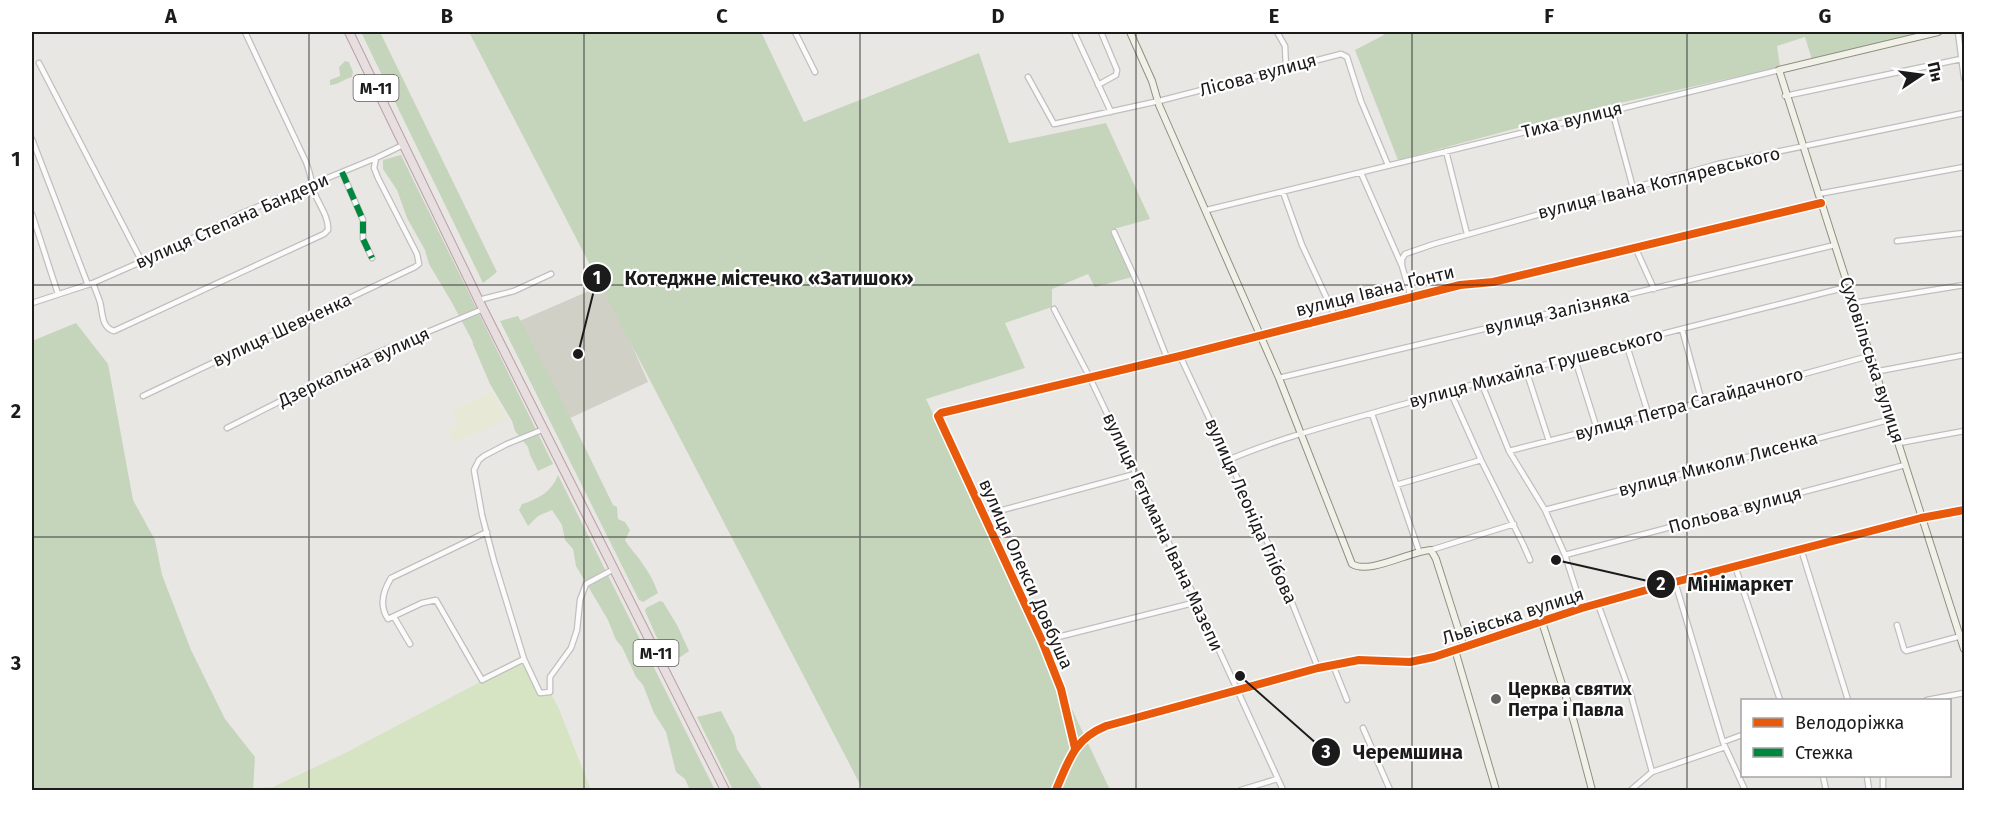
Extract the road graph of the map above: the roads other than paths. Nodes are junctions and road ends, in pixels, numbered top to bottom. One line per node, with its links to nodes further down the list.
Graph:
1 (245, 32): 32 (street)
2 (349, 32): 24 (highway, М-11)
3 (795, 32): 14 (street)
4 (1101, 32): 17 (street)
5 (1130, 32): 19 (street)
6 (1277, 32): 12 (street)
7 (1938, 32): 13 (street, Тиха вулиця)
8 (1958, 32): 10 (street)
9 (1074, 34): 17 (street)
10 (1961, 59): 16 (street); 18 (street)
11 (39, 63): 46 (street)
12 (1286, 68): 19 (street, Лісова вулиця); 28 (street, Лісова вулиця)
13 (1779, 70): 18 (street, Суховільська вулиця); 20 (street, Тиха вулиця)
14 (815, 72)
15 (1028, 77): 21 (street, Лісова вулиця)
16 (1965, 78)
17 (1098, 86): 21 (street)
18 (1785, 96): 25 (street, Суховільська вулиця)
19 (1159, 100): 21 (street, Лісова вулиця); 37 (street)
20 (1612, 110): 26 (street, Тиха вулиця); 33 (street)
21 (1111, 112)
22 (1965, 113): 25 (street, вулиця Івана Котляревського)
23 (32, 139): 49 (street)
24 (403, 145): 27 (street, вулиця Степана Бандери); 55 (highway, М-11)
25 (1802, 147): 33 (street, вулиця Івана Котляревського); 35 (street, Суховільська вулиця)
26 (1446, 151): 28 (street, Тиха вулиця); 41 (street)
27 (376, 158): 30 (street, вулиця Степана Бандери); 75 (street, вулиця Шевченка)
28 (1388, 165): 31 (street, Тиха вулиця)
29 (1965, 167): 35 (street)
30 (342, 172): 32 (street, вулиця Степана Бандери); 45 (street)
31 (1361, 173): 34 (street, Тиха вулиця); 47 (street)
32 (312, 185): 46 (street, вулиця Степана Бандери); 49 (street)
33 (1633, 188): 41 (street, вулиця Івана Котляревського)
34 (1283, 192): 37 (street, Тиха вулиця); 60 (street)
35 (1818, 194): 36 (street, Суховільська вулиця)
36 (1821, 203): 43 (street, Суховільська вулиця); 44 (street, вулиця Івана Ґонти)
37 (1207, 210): 62 (street)
38 (32, 214): 53 (street)
39 (1114, 231): 68 (street)
40 (1965, 233): 42 (street)
41 (1467, 234): 47 (street, вулиця Івана Котляревського)
42 (1897, 241)
43 (1835, 245): 51 (street, Суховільська вулиця); 52 (street, вулиця Залізняка)
44 (1635, 248): 52 (street); 54 (street, вулиця Івана Ґонти)
45 (372, 258)
46 (142, 262): 49 (street, вулиця Степана Бандери)
47 (1402, 266): 54 (street)
48 (551, 274): 55 (street)
49 (90, 284): 53 (street, вулиця Степана Бандери)
50 (1965, 285): 57 (street)
51 (1847, 287): 57 (street, Суховільська вулиця); 61 (street, вулиця Михайла Грушевського)
52 (1654, 289): 72 (street, вулиця Залізняка)
53 (58, 294): 56 (street, вулиця Степана Бандери)
54 (1411, 297): 60 (street, вулиця Івана Ґонти)
55 (479, 300): 58 (highway, М-11)
56 (32, 303)
57 (1853, 303): 67 (street, Суховільська вулиця)
58 (483, 309): 81 (street, Дзеркальна вулиця); 82 (highway, М-11)
59 (1054, 309): 71 (street, вулиця Гетьмана Івана Мазепи)
60 (1335, 316): 62 (street, вулиця Івана Ґонти)
61 (1682, 329): 63 (street, вулиця Михайла Грушевського); 76 (street)
62 (1260, 336): 65 (street, вулиця Івана Ґонти); 72 (street)
63 (1626, 343): 66 (street, вулиця Михайла Грушевського); 79 (street)
64 (1965, 355): 70 (street)
65 (1180, 356): 68 (street, вулиця Івана Ґонти); 89 (street, вулиця Леоніда Глібова)
66 (1574, 356): 69 (street, вулиця Михайла Грушевського); 83 (street)
67 (1869, 356): 70 (street, Суховільська вулиця); 76 (street, вулиця Петра Сагайдачного)
68 (1167, 358): 71 (street, вулиця Івана Ґонти)
69 (1526, 370): 73 (street, вулиця Михайла Грушевського); 86 (street)
70 (1874, 372): 80 (street, Суховільська вулиця)
71 (1090, 378): 78 (street, вулиця Івана Ґонти); 92 (street, вулиця Гетьмана Івана Мазепи)
72 (1279, 378): 85 (street)
73 (1481, 382): 74 (street, вулиця Михайла Грушевського); 88 (street)
74 (1450, 391): 77 (street, вулиця Михайла Грушевського); 90 (street)
75 (143, 396)
76 (1702, 402): 79 (street, вулиця Петра Сагайдачного)
77 (1372, 414): 85 (street, вулиця Михайла Грушевського); 93 (street)
78 (938, 416): 96 (street, вулиця Олекси Довбуша)
79 (1648, 416): 83 (street, вулиця Петра Сагайдачного)
80 (1892, 419): 87 (street, Суховільська вулиця); 94 (street, вулиця Миколи Лисенка)
81 (227, 428)
82 (544, 429): 99 (street); 106 (highway, М-11)
83 (1597, 429): 86 (street, вулиця Петра Сагайдачного)
84 (1965, 431): 87 (street)
85 (1302, 433): 89 (street, вулиця Михайла Грушевського); 102 (street)
86 (1549, 441): 88 (street, вулиця Петра Сагайдачного)
87 (1899, 443): 91 (street, Суховільська вулиця)
88 (1509, 451): 94 (street)
89 (1228, 460): 122 (street, вулиця Леоніда Глібова)
90 (1481, 460): 93 (street); 98 (street)
91 (1905, 465): 97 (street, Суховільська вулиця); 103 (street, Польова вулиця)
92 (1136, 474): 96 (street); 108 (street, вулиця Гетьмана Івана Мазепи)
93 (1396, 485): 102 (street)
94 (1545, 510): 103 (street)
95 (1965, 510): 97 (street, Львівська вулиця)
96 (984, 515): 115 (street, вулиця Олекси Довбуша)
97 (1921, 518): 100 (street, Львівська вулиця); 114 (street, Суховільська вулиця)
98 (1514, 524): 101 (street); 104 (street)
99 (487, 532): 111 (street); 120 (street)
100 (1801, 549): 105 (street, Львівська вулиця); 126 (street)
101 (1431, 550): 102 (street); 117 (street)
102 (1419, 551)
103 (1565, 555): 110 (street)
104 (1530, 560)
105 (1736, 566): 107 (street, Львівська вулиця); 125 (street)
106 (614, 569): 120 (street); 135 (highway, М-11)
107 (1675, 582): 109 (street, Львівська вулиця); 131 (street)
108 (1197, 602): 115 (street); 123 (street, вулиця Гетьмана Івана Мазепи)
109 (1598, 604): 110 (street, Львівська вулиця); 133 (street)
110 (1582, 608): 112 (street, Львівська вулиця)
111 (394, 617): 116 (street); 120 (street)
112 (1542, 622): 117 (street, Львівська вулиця); 141 (street)
113 (1897, 625): 114 (street)
114 (1961, 636): 118 (street, Суховільська вулиця)
115 (1042, 641): 132 (street, вулиця Олекси Довбуша)
116 (410, 644)
117 (1464, 647): 119 (street, Львівська вулиця)
118 (1965, 649)
119 (1455, 650): 121 (street, Львівська вулиця); 140 (street)
120 (524, 659)
121 (1333, 665): 122 (street, Львівська вулиця); 128 (street)
122 (1318, 668): 123 (street, Львівська вулиця)
123 (1238, 689): 132 (street, Львівська вулиця); 134 (street, вулиця Гетьмана Івана Мазепи)
124 (1965, 693): 127 (street)
125 (1780, 699)
126 (1848, 699)
127 (1932, 699)
128 (1347, 700)
129 (1364, 728): 139 (street)
130 (1741, 736): 131 (street)
131 (1724, 744): 133 (street); 143 (street)
132 (1075, 748): 136 (street)
133 (1652, 772): 142 (street)
134 (1277, 779): 137 (street); 138 (street, вулиця Гетьмана Івана Мазепи)
135 (724, 790)
136 (1056, 790)
137 (1241, 790)
138 (1283, 790)
139 (1390, 790)
140 (1496, 790)
141 (1592, 790)
142 (1631, 790)
143 (1745, 790)

